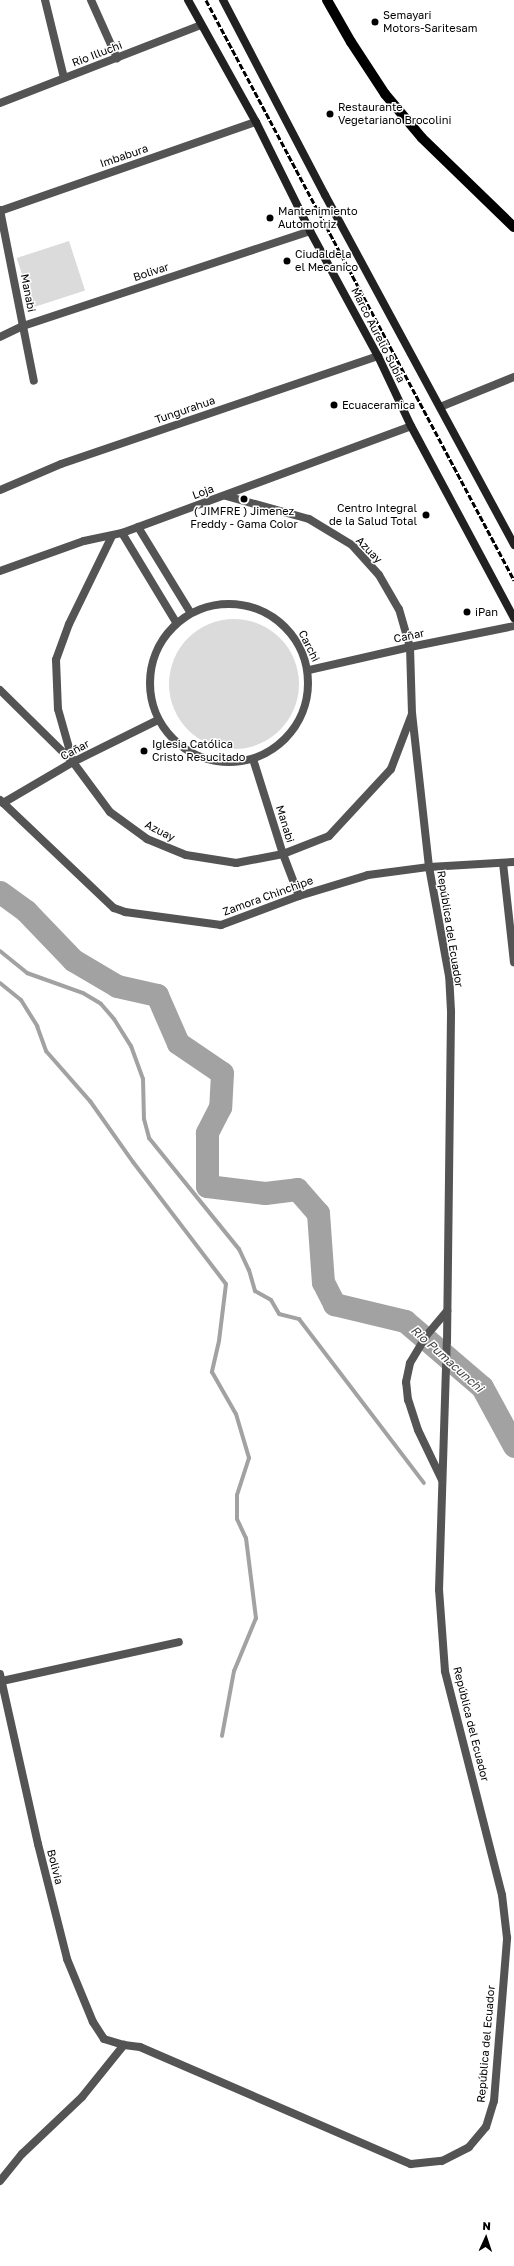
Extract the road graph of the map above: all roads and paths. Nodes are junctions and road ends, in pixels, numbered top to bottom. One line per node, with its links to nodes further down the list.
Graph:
1 (45, 0): 8 (street)
2 (91, 0): 7 (street)
3 (188, 0): 6 (main road, Marco Aurelio Subia)
4 (224, 0): 19 (main road, Marco Aurelio Subia)
5 (327, 0): 12 (main road)
6 (201, 25): 7 (street, Rio Illuchi); 10 (main road, Marco Aurelio Subia)
7 (117, 58): 8 (street, Rio Illuchi)
8 (64, 78): 9 (street, Rio Illuchi)
9 (0, 103)
10 (256, 122): 11 (street, Imbabura); 13 (main road, Marco Aurelio Subia)
11 (0, 211): 14 (street, Manabi)
12 (514, 227)
13 (310, 231): 14 (street, Bolivar); 16 (main road, Marco Aurelio Subia)
14 (23, 326): 15 (street, Bolivar); 18 (street, Manabi)
15 (0, 336)
16 (378, 356): 20 (main road, Marco Aurelio Subia); 21 (street, Tungurahua)
17 (514, 377): 19 (street)
18 (34, 381)
19 (440, 407): 26 (main road, Marco Aurelio Subia)
20 (411, 426): 22 (street, Loja); 29 (main road, Marco Aurelio Subia)
21 (0, 490)
22 (226, 496): 23 (street, Loja); 32 (street, Azuay)
23 (138, 527): 24 (street, Loja); 28 (street)
24 (122, 533): 25 (street, Loja); 30 (street)
25 (112, 536): 27 (street, Loja); 38 (street, Azuay)
26 (514, 545)
27 (0, 571)
28 (190, 612): 30 (street, Carchi); 33 (street, Carchi)
29 (514, 618)
30 (176, 622): 36 (street, Carchi)
31 (514, 626): 32 (street, Cañar)
32 (410, 647): 33 (street, Cañar); 35 (street, República del Ecuador)
33 (309, 670): 37 (street, Carchi)
34 (0, 690): 38 (street)
35 (412, 714): 40 (street, Azuay); 43 (street, República del Ecuador)
36 (158, 720): 37 (street, Carchi); 38 (street, Cañar)
37 (253, 759): 40 (street, Manabi)
38 (73, 762): 39 (street, Cañar); 40 (street, Azuay)
39 (2, 802): 44 (street, Zamora Chinchipe)
40 (283, 854): 44 (street, Manabi)
41 (514, 862): 42 (street, Zamora Chinchipe)
42 (503, 863): 43 (street, Zamora Chinchipe); 45 (street)
43 (429, 867): 44 (street, Zamora Chinchipe); 46 (street, República del Ecuador)
44 (299, 896)
45 (514, 962)
46 (447, 1312): 47 (street, República del Ecuador); 47 (street, República del Ecuador)
47 (442, 1482): 50 (street, República del Ecuador)
48 (179, 1642): 49 (street)
49 (1, 1678): 50 (street, Bolivia)
50 (124, 2045): 51 (street)
51 (0, 2181)

